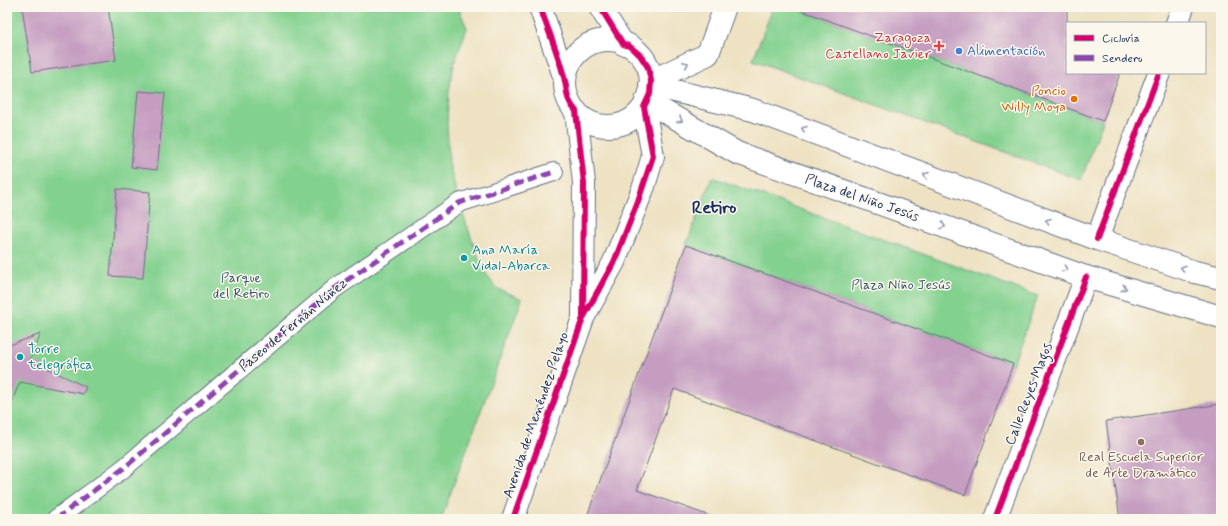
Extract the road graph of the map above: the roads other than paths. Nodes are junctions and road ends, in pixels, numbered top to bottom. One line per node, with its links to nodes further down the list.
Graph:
1 (540, 7): 8 (main road)
2 (600, 7): 6 (main road)
3 (725, 7): 9 (main road, one-way to 3)
4 (1183, 7): 5 (main road)
5 (1177, 22)
6 (624, 44): 8 (main road); 9 (main road)
7 (1159, 74): 12 (main road)
8 (565, 79): 10 (main road)
9 (648, 93): 10 (main road); 12 (main road, one-way to 9); 13 (main road, Plaza del Niño Jesús, one-way to 13); 16 (main road, Avenida de Menéndez Pelayo)
10 (576, 111): 16 (main road, Avenida de Menéndez Pelayo)
11 (554, 172): 17 (street, Paseo de Fernán Núñez)
12 (1097, 239): 14 (main road, one-way to 12)
13 (1086, 277): 15 (main road, Plaza del Niño Jesús, one-way to 15); 19 (main road, Calle Reyes Magos)
14 (1221, 278)
15 (1221, 317)
16 (583, 318): 18 (main road, Avenida de Menéndez Pelayo)
17 (56, 519)
18 (513, 519)
19 (995, 519)

